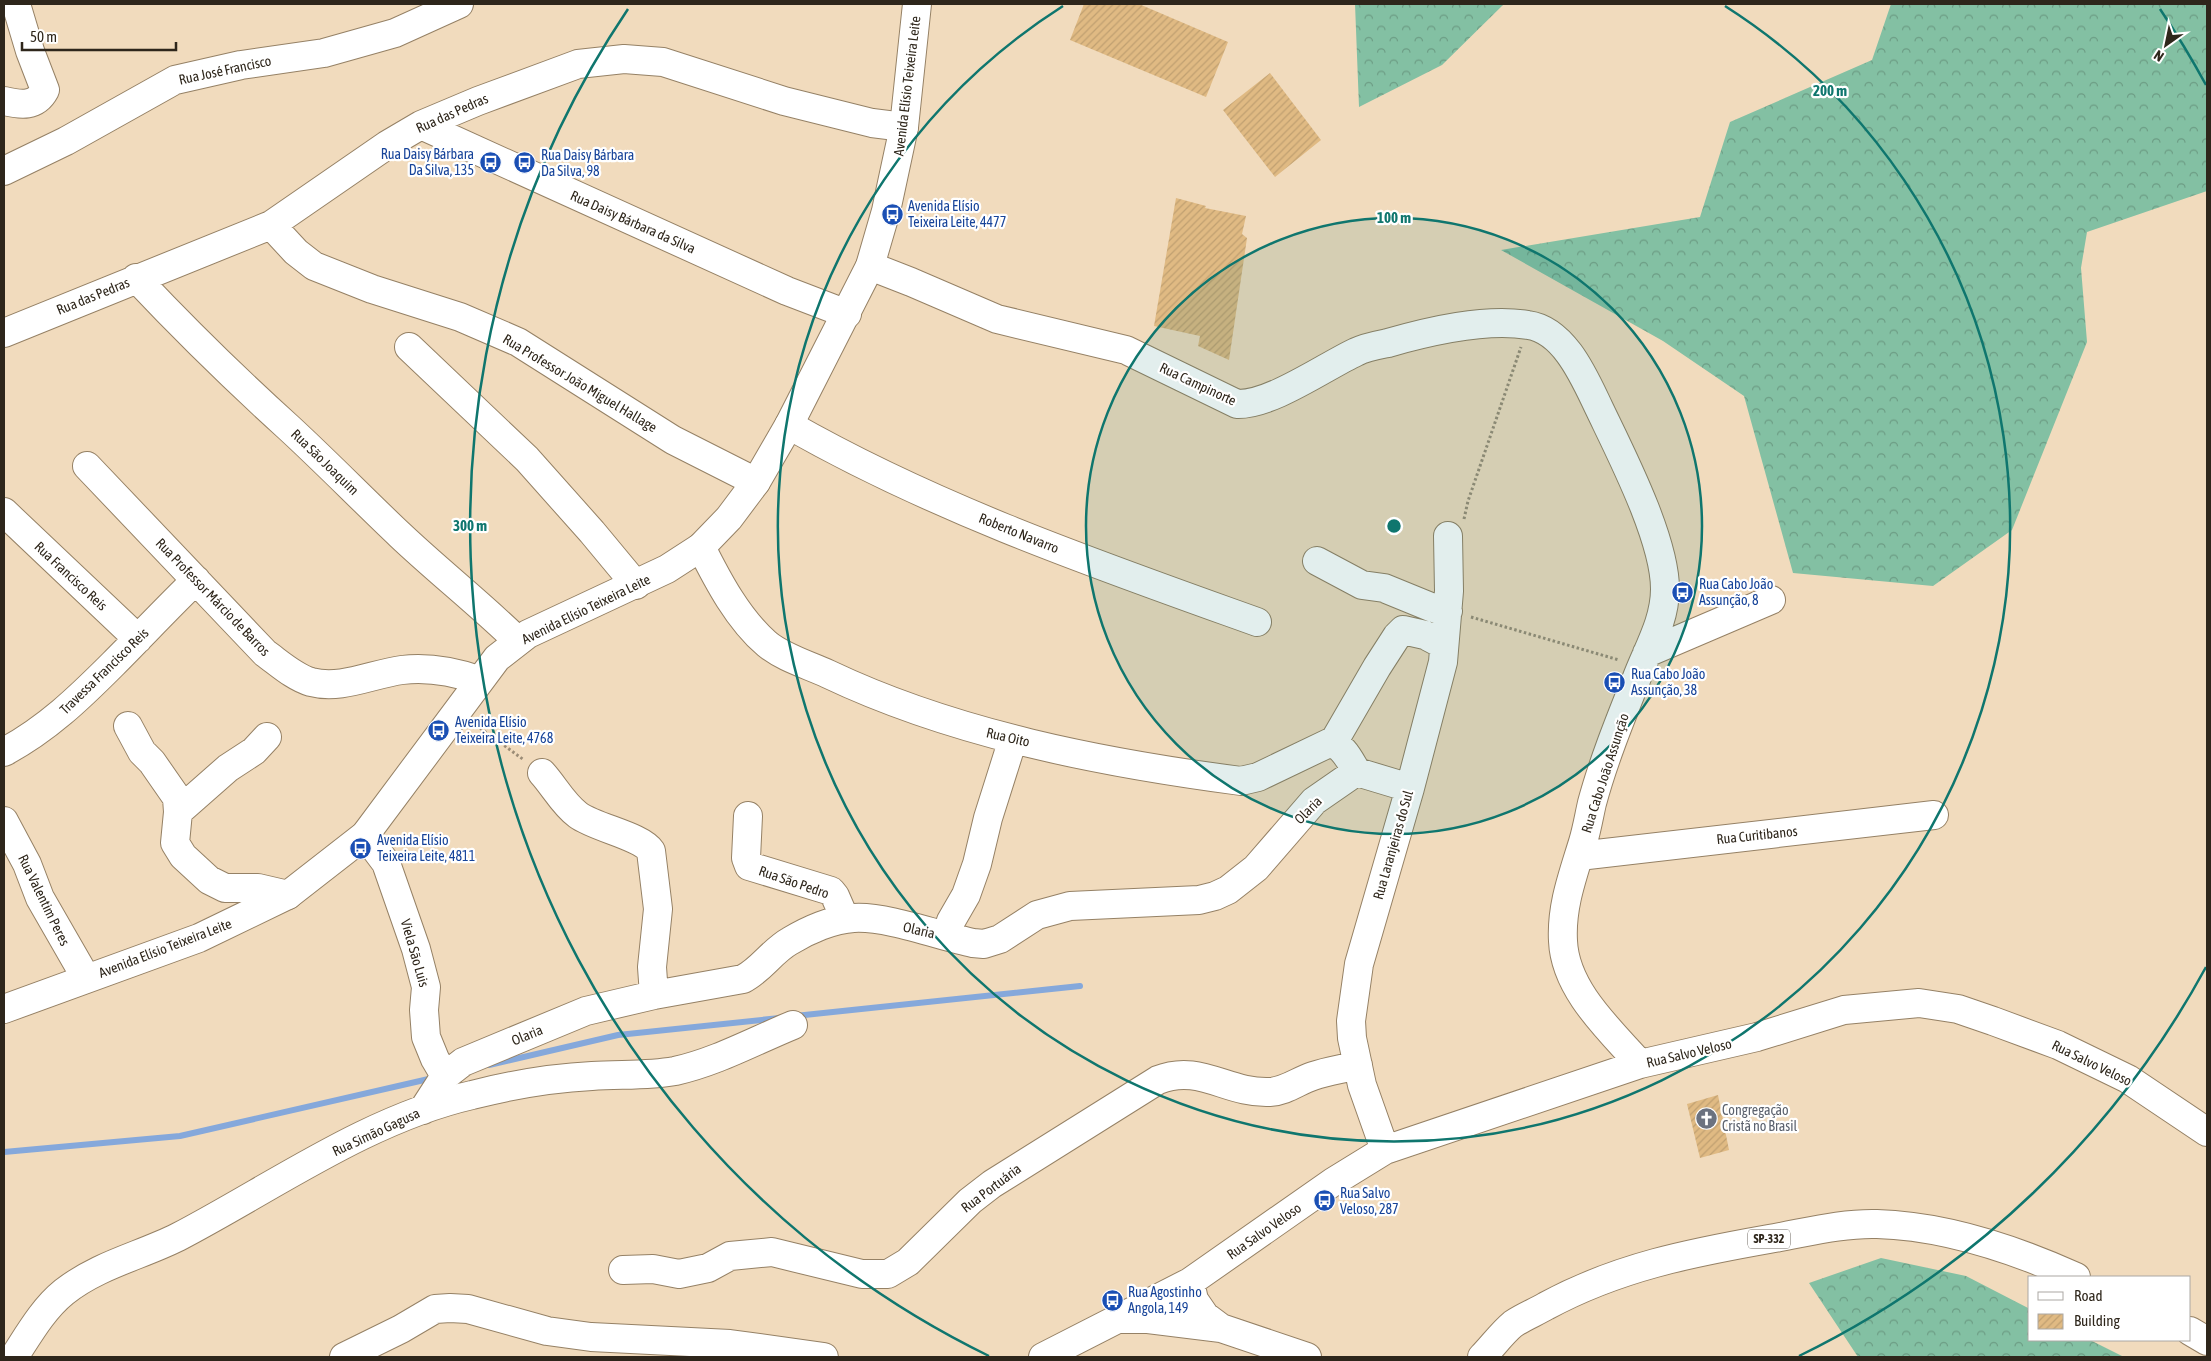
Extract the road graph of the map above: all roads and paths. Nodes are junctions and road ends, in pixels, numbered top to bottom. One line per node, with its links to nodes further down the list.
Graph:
1 (16, 4): 4 (street)
2 (459, 4): 7 (street, Rua José Francisco)
3 (917, 4): 6 (street, Avenida Elísio Teixeira Leite)
4 (4, 101)
5 (421, 125): 6 (street, Rua das Pedras); 8 (street, Rua das Pedras); 11 (street, Rua Daisy Bárbara da Silva)
6 (904, 127): 9 (street, Avenida Elísio Teixeira Leite)
7 (4, 171)
8 (271, 225): 10 (street, Rua das Pedras); 17 (street, Rua Professor João Miguel Hallage)
9 (870, 266): 11 (street, Avenida Elísio Teixeira Leite); 12 (street, Rua Campinorte)
10 (136, 278): 13 (street, Rua das Pedras); 28 (street, Rua São Joaquim)
11 (847, 314): 15 (street, Avenida Elísio Teixeira Leite)
12 (1528, 325): 19 (path); 30 (street, Rua Cabo João Assunção)
13 (4, 333)
14 (409, 347): 23 (street)
15 (789, 425): 17 (street, Avenida Elísio Teixeira Leite); 26 (street, Roberto Navarro)
16 (87, 466): 22 (street, Rua Professor Márcio de Barros)
17 (756, 482): 20 (street, Avenida Elísio Teixeira Leite)
18 (4, 512): 27 (street, Rua Francisco Reis)
19 (1448, 536): 25 (street, Rua Laranjeiras do Sul)
20 (701, 548): 23 (street, Avenida Elísio Teixeira Leite); 35 (street, Rua Oito)
21 (1317, 561): 25 (street)
22 (196, 580): 27 (street, Travessa Francisco Reis); 31 (street, Rua Professor Márcio de Barros)
23 (636, 585): 28 (street, Avenida Elísio Teixeira Leite)
24 (1771, 600): 30 (street)
25 (1448, 611): 29 (street, Rua Laranjeiras do Sul); 30 (path)
26 (1257, 622)
27 (138, 639): 37 (street, Travessa Francisco Reis)
28 (518, 641): 31 (street, Avenida Elísio Teixeira Leite)
29 (1444, 645): 36 (street); 40 (street, Rua Laranjeiras do Sul)
30 (1644, 660): 46 (street, Rua Cabo João Assunção)
31 (478, 680): 32 (street, Avenida Elísio Teixeira Leite)
32 (458, 712): 39 (path); 45 (street, Avenida Elísio Teixeira Leite)
33 (128, 726): 41 (street)
34 (267, 737): 41 (street)
35 (1013, 739): 36 (street, Rua Oito); 49 (street)
36 (1333, 743): 38 (street)
37 (4, 752)
38 (1357, 772): 40 (street); 49 (street, Olaria)
39 (542, 773): 51 (street)
40 (1410, 788): 55 (street, Rua Laranjeiras do Sul)
41 (178, 812): 47 (street)
42 (1934, 815): 46 (street, Rua Curitibanos)
43 (748, 816): 48 (street, Rua São Pedro)
44 (4, 821): 50 (street, Rua Valentim Peres)
45 (365, 836): 47 (street, Avenida Elísio Teixeira Leite); 56 (street, Viela São Luis)
46 (1579, 856): 54 (street, Rua Cabo João Assunção)
47 (288, 895): 50 (street, Avenida Elísio Teixeira Leite)
48 (845, 919): 49 (street, Olaria); 51 (street, Olaria)
49 (946, 936)
50 (86, 978): 52 (street, Avenida Elísio Teixeira Leite)
51 (654, 995): 56 (street, Olaria)
52 (4, 1009)
53 (793, 1025): 57 (street, Rua Simão Gagusa)
54 (1640, 1064): 58 (street, Rua Salvo Veloso); 59 (street, Rua Salvo Veloso)
55 (1358, 1065): 59 (street, Rua Laranjeiras do Sul); 60 (street, Rua Portuária)
56 (445, 1076): 57 (street, Olaria)
57 (423, 1110): 67 (street, Rua Simão Gagusa)
58 (2207, 1132)
59 (1385, 1150): 62 (street, Rua Salvo Veloso)
60 (623, 1270)
61 (2074, 1276): 72 (street, SP-332)
62 (1190, 1282): 63 (street, Rua Salvo Veloso); 64 (street)
63 (1120, 1319): 64 (street); 70 (street, Rua Salvo Veloso)
64 (1221, 1328): 71 (street)
65 (2191, 1332): 66 (street)
66 (2207, 1341)
67 (14, 1357)
68 (344, 1357): 69 (street)
69 (824, 1357)
70 (1043, 1357)
71 (1307, 1357)
72 (1482, 1357)

